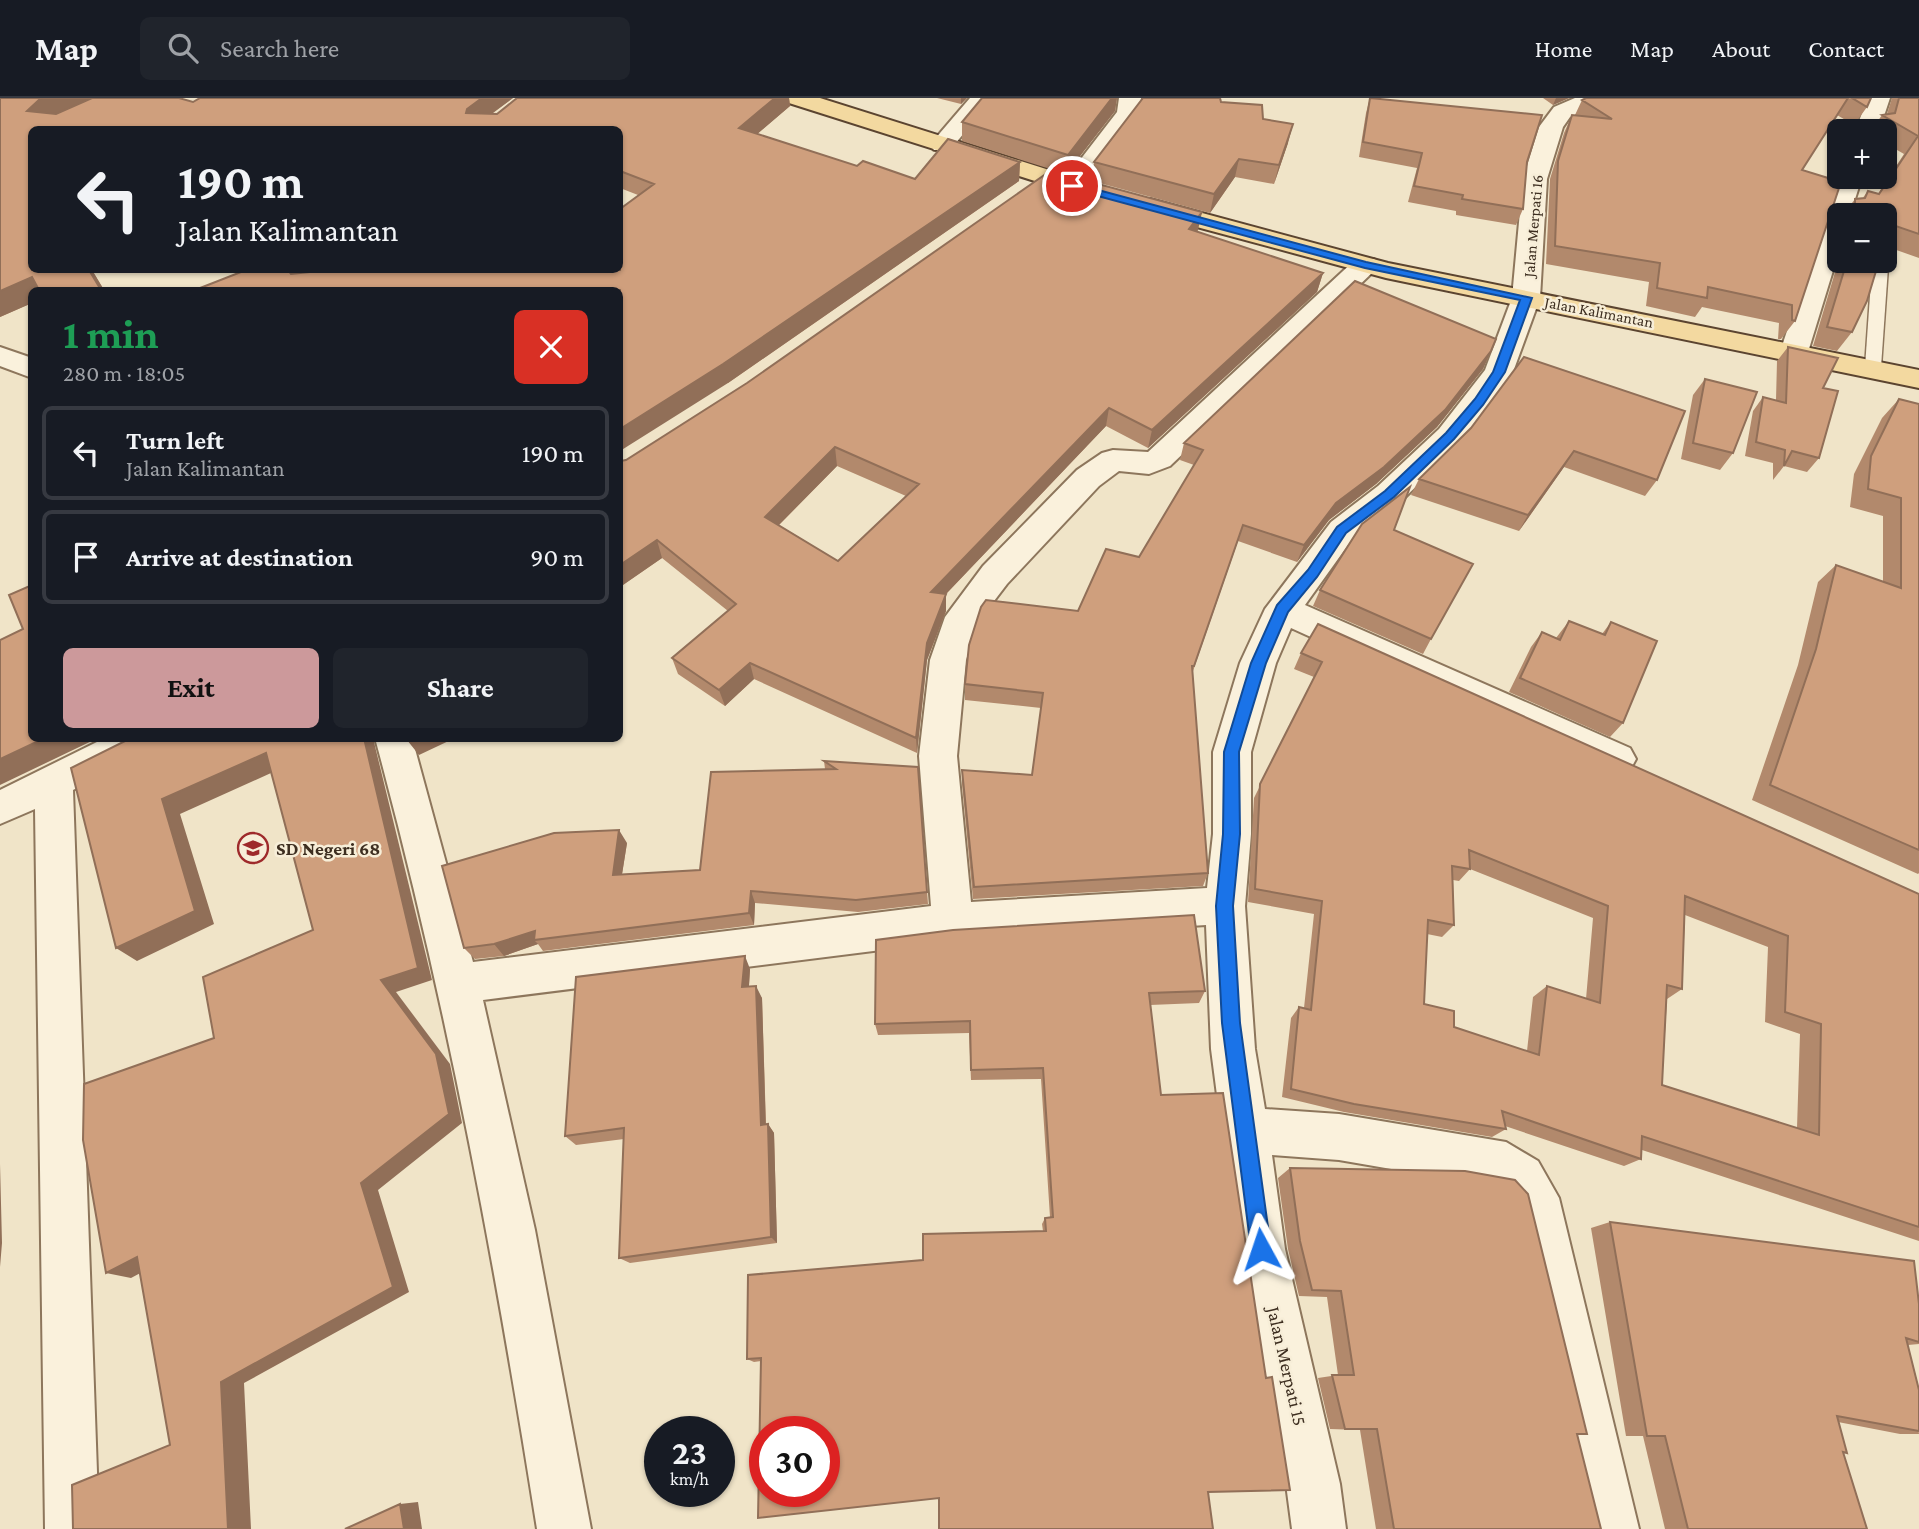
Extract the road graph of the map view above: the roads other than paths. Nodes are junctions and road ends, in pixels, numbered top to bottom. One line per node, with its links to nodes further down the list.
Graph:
1 (796, 98): 7 (main road, Jalan Kalimantan)
2 (982, 98): 7 (street)
3 (1130, 98): 8 (street)
4 (1594, 98): 14 (street, Jalan Merpati 16)
5 (1879, 98): 6 (street)
6 (1871, 119)
7 (942, 145): 8 (main road, Jalan Kalimantan)
8 (1072, 186): 10 (main road, Jalan Kalimantan)
9 (1846, 189): 15 (street)
10 (1365, 265): 14 (main road, Jalan Kalimantan); 27 (street)
11 (302, 273): 13 (street)
12 (1880, 273): 18 (lane)
13 (314, 287)
14 (1526, 298): 15 (main road, Jalan Kalimantan); 20 (street, Jalan Merpati 15)
15 (1794, 352): 18 (main road, Jalan Kalimantan)
16 (0, 356): 17 (street)
17 (28, 367)
18 (1873, 367): 19 (main road, Jalan Kalimantan)
19 (1919, 379)
20 (1282, 609): 23 (street); 26 (street, Jalan Merpati 15)
21 (133, 742): 24 (street)
22 (394, 742): 28 (street)
23 (1654, 776)
24 (54, 782): 25 (street); 30 (street)
25 (0, 808)
26 (1225, 906): 27 (street); 29 (street, Jalan Merpati 15)
27 (953, 922): 28 (street)
28 (460, 983): 31 (street)
29 (1244, 1130): 32 (street, Jalan Merpati 15); 33 (street)
30 (72, 1529)
31 (564, 1529)
32 (1320, 1529)
33 (1612, 1529)

